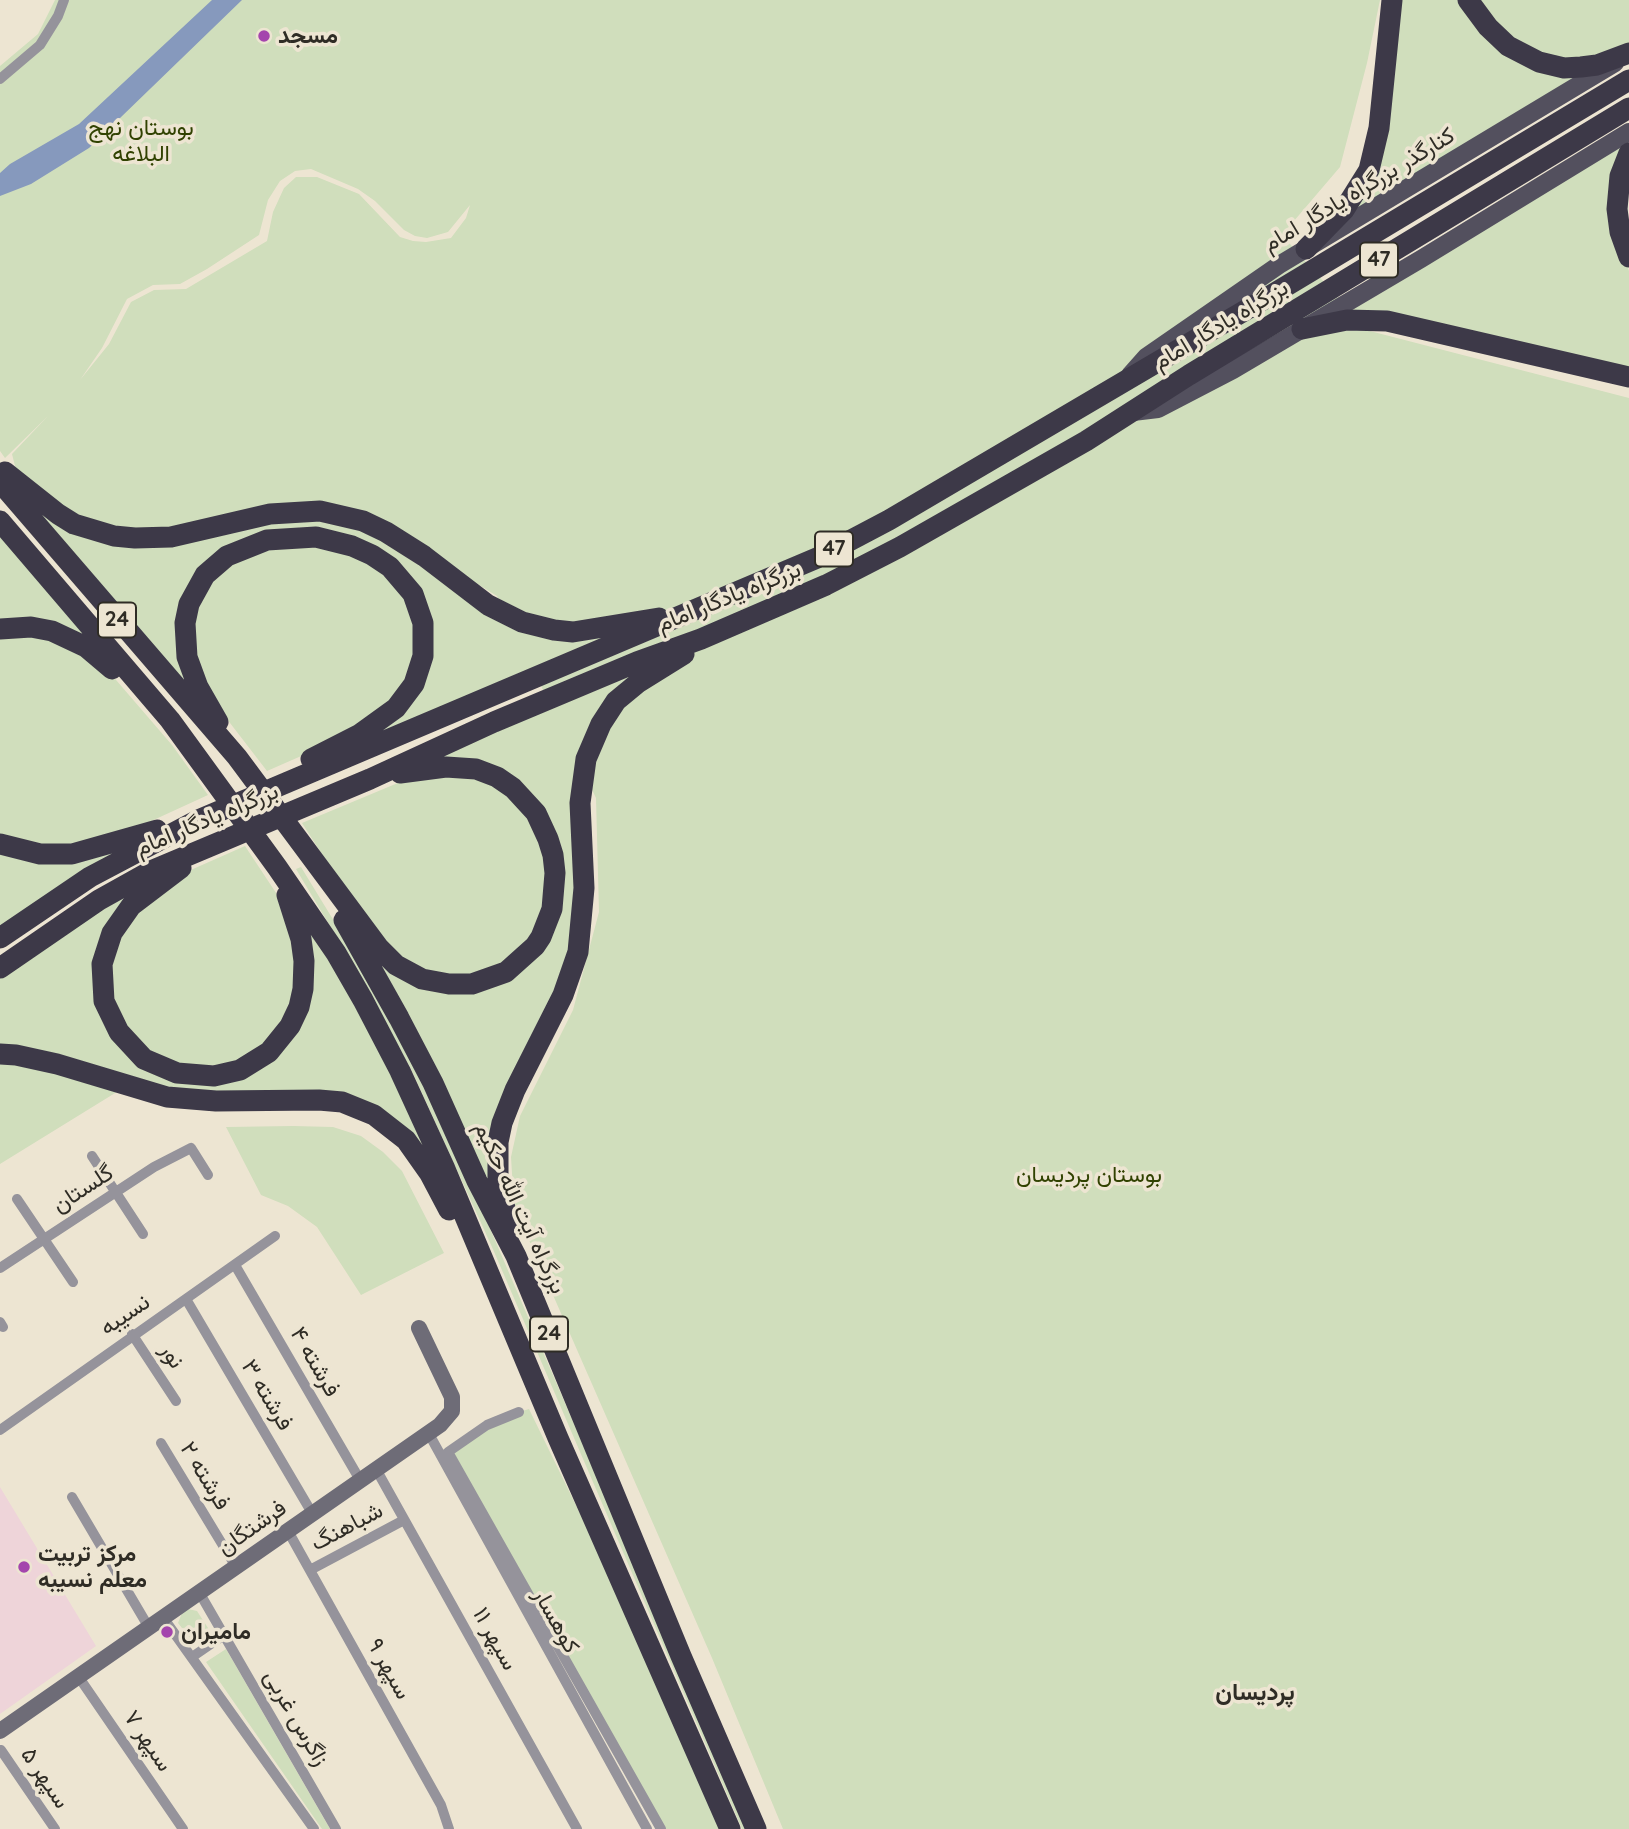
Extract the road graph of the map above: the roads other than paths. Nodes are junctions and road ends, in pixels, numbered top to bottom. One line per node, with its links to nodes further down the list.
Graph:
1 (64, 0): 5 (street)
2 (1392, 0): 10 (highway)
3 (1468, 0): 4 (highway)
4 (1629, 53): 10 (main road, کنارگذر بزرگراه یادگار امام)
5 (0, 79)
6 (1629, 80): 14 (highway, بزرگراه یادگار امام / 47)
7 (1629, 108): 15 (highway, بزرگراه یادگار امام / 47)
8 (1629, 132): 12 (main road)
9 (1629, 153): 11 (highway)
10 (1306, 248): 14 (main road, کنارگذر بزرگراه یادگار امام)
11 (1629, 257)
12 (1302, 329): 13 (highway); 15 (main road)
13 (1629, 377)
14 (1124, 383): 19 (highway, بزرگراه یادگار امام / 47)
15 (1130, 412): 21 (highway, بزرگراه یادگار امام / 47)
16 (0, 468): 19 (highway)
17 (0, 482): 23 (highway, 24)
18 (0, 521): 22 (highway, 24)
19 (685, 614): 25 (highway, بزرگراه یادگار امام / 47)
20 (0, 629): 22 (highway)
21 (701, 639): 24 (highway, بزرگراه یادگار امام / 47); 41 (highway)
22 (170, 720): 30 (highway, 24)
23 (237, 757): 25 (highway); 29 (highway, 24)
24 (370, 779): 28 (highway, بزرگراه یادگار امام / 47); 29 (highway)
25 (275, 787): 26 (highway, بزرگراه یادگار امام / 47)
26 (196, 821): 27 (highway); 31 (highway, بزرگراه یادگار امام / 47)
27 (0, 844)
28 (211, 846): 30 (highway); 32 (highway, بزرگراه یادگار امام / 47)
29 (308, 854): 41 (highway, بزرگراه آیت الله حکیم / 24)
30 (278, 867): 52 (highway, 24)
31 (0, 938)
32 (0, 968)
33 (0, 1054): 52 (highway)
34 (92, 1156): 36 (street)
35 (208, 1175): 36 (street, گلستان)
36 (115, 1192): 38 (street); 40 (street, گلستان)
37 (17, 1199): 40 (street)
38 (143, 1234)
39 (275, 1236): 42 (street, نسیبه)
40 (44, 1239): 43 (street, گلستان); 44 (street)
41 (516, 1256): 79 (highway, بزرگراه آیت الله حکیم / 24)
42 (235, 1265): 45 (street, نسیبه); 55 (street, فرشته ۴)
43 (0, 1268)
44 (73, 1282)
45 (186, 1299): 47 (street, نسیبه); 57 (street, فرشته ۳)
46 (419, 1328): 51 (street, فرشتگان)
47 (132, 1334): 48 (street, نور); 50 (street, نسیبه)
48 (176, 1401)
49 (519, 1412): 77 (street)
50 (0, 1430)
51 (429, 1434): 54 (street, فرشتگان); 76 (street, کوهسار)
52 (558, 1438): 78 (highway, 24)
53 (161, 1444): 60 (street, فرشته ۲)
54 (376, 1469): 55 (street, فرشتگان); 58 (street, سپهر ۱۱)
55 (360, 1480): 57 (street, فرشتگان)
56 (72, 1497): 64 (street)
57 (312, 1513): 59 (street, فرشتگان)
58 (404, 1520): 61 (street, شباهنگ); 75 (street, سپهر ۱۱)
59 (288, 1531): 60 (street, فرشتگان); 61 (street, سپهر ۹)
60 (236, 1567): 62 (street, فرشتگان)
61 (310, 1570): 74 (street, سپهر ۹)
62 (199, 1592): 63 (street, فرشتگان); 65 (street, زاگرس غربی)
63 (162, 1616): 64 (street, فرشتگان); 66 (street, زاگرس غربی)
64 (148, 1626): 67 (street, فرشتگان)
65 (224, 1635): 66 (street); 73 (street, زاگرس غربی)
66 (192, 1657): 72 (street, زاگرس غربی)
67 (78, 1676): 68 (street, فرشتگان); 71 (street, سپهر ۷)
68 (0, 1731)
69 (1, 1750): 70 (street, سپهر ۵)
70 (55, 1829)
71 (183, 1829)
72 (314, 1829)
73 (336, 1829)
74 (449, 1829)
75 (577, 1829)
76 (647, 1829)
77 (661, 1829)
78 (730, 1829)
79 (756, 1829)

